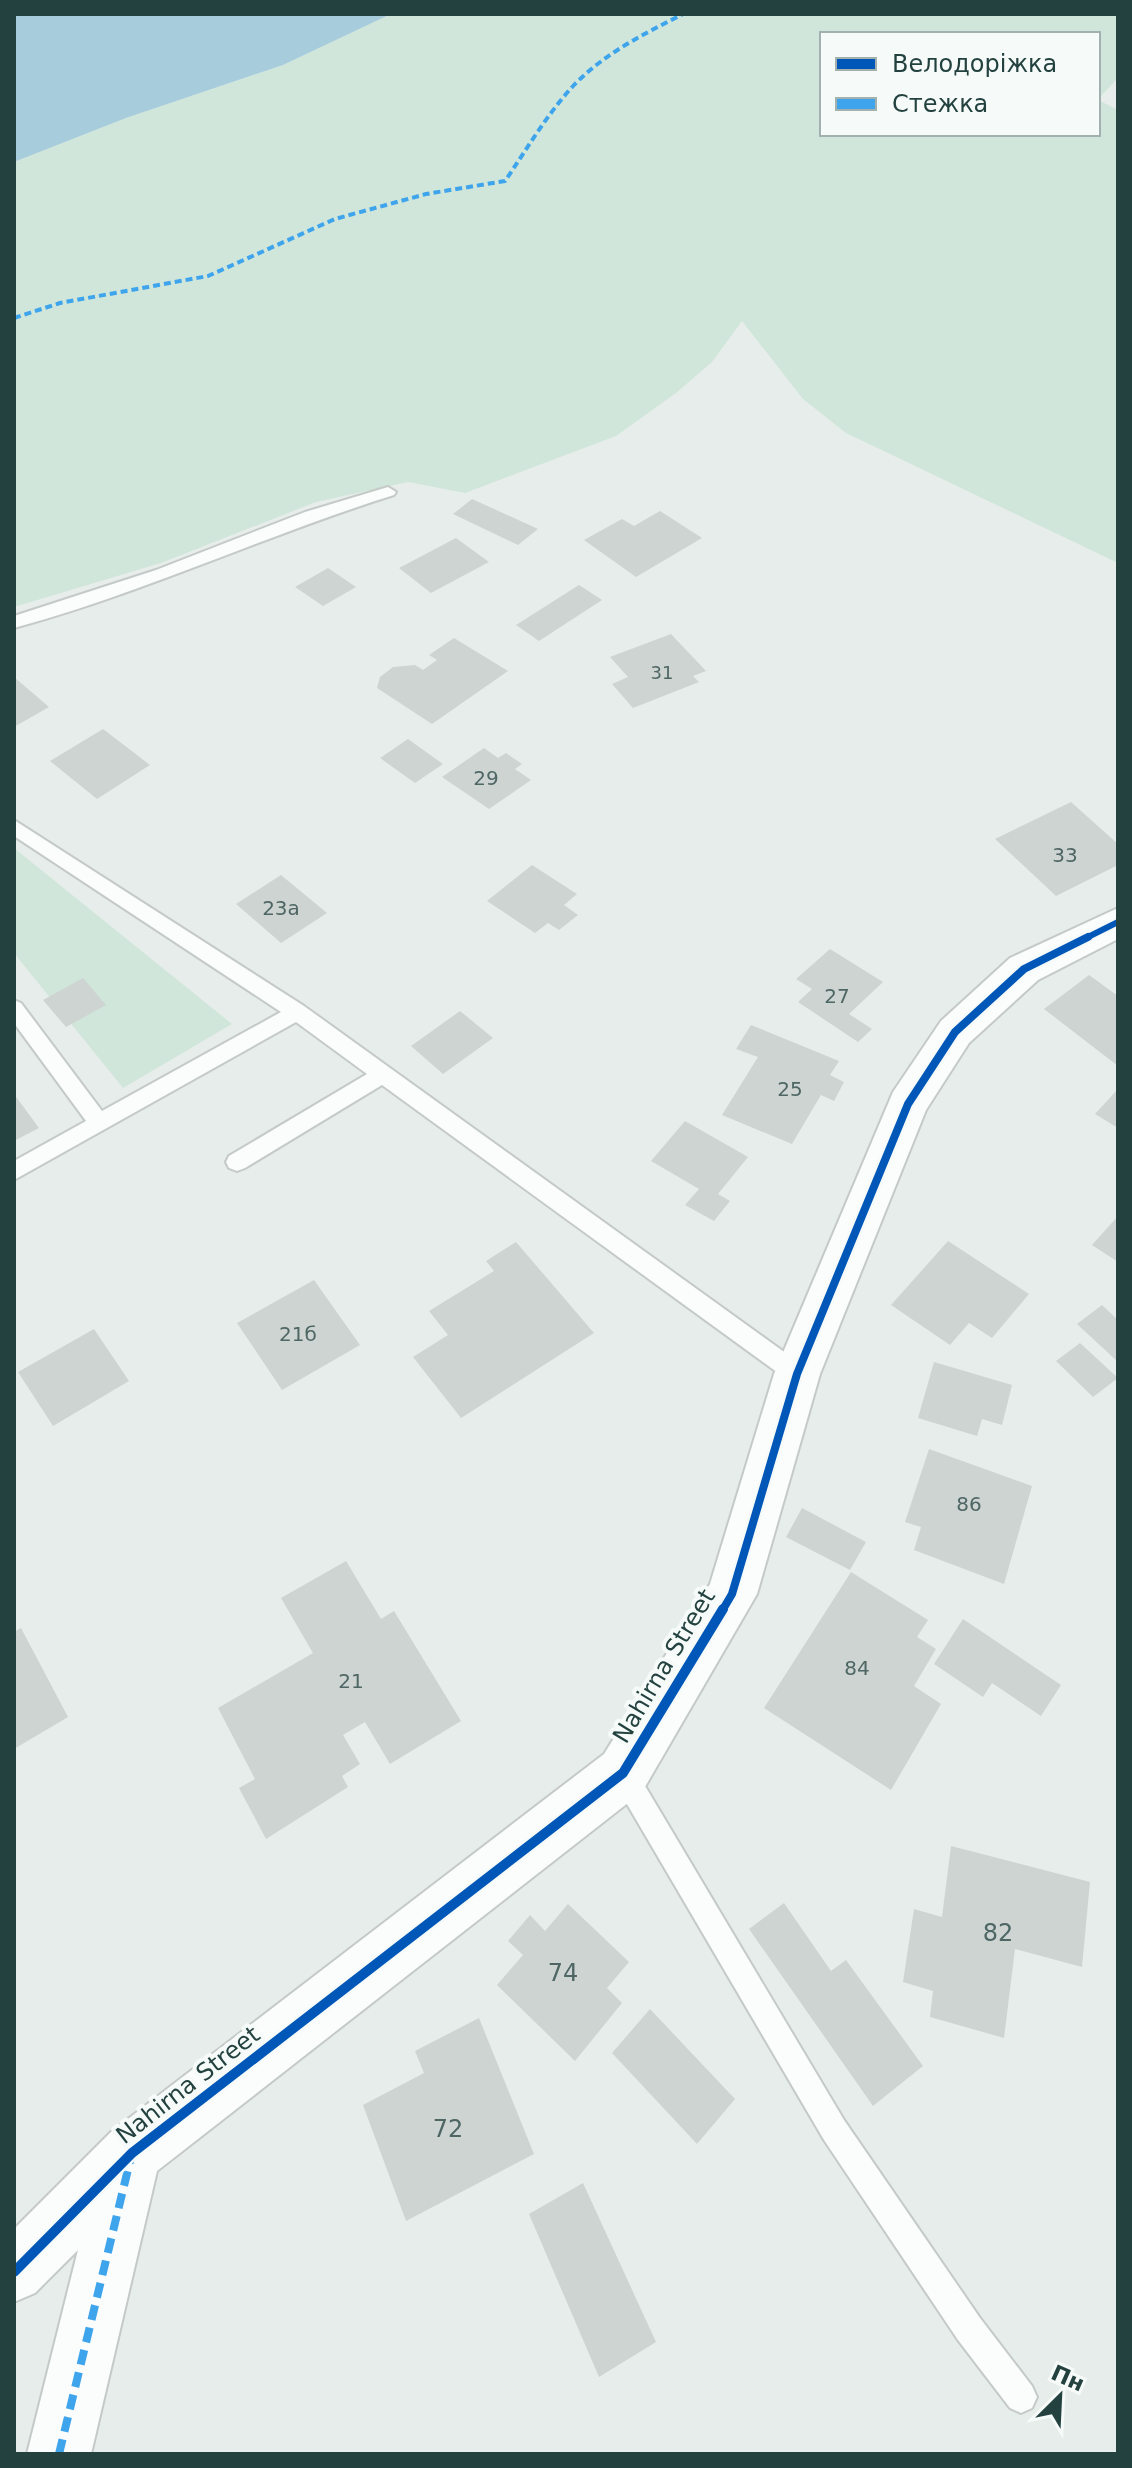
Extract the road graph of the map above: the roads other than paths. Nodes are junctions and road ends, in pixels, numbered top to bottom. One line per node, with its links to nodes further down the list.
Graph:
1 (388, 492): 2 (lane)
2 (14, 622)
3 (14, 827): 6 (lane)
4 (1118, 922): 11 (street, Nahirna Street)
5 (14, 1008): 8 (lane)
6 (297, 1012): 7 (lane); 8 (lane)
7 (383, 1074): 9 (lane); 11 (lane)
8 (100, 1124): 10 (lane)
9 (237, 1162)
10 (14, 1171)
11 (797, 1374): 12 (street, Nahirna Street)
12 (623, 1773): 13 (street, Nahirna Street); 15 (lane)
13 (132, 2153): 14 (street, Nahirna Street); 16 (street)
14 (15, 2275)
15 (1021, 2397)
16 (59, 2454)

